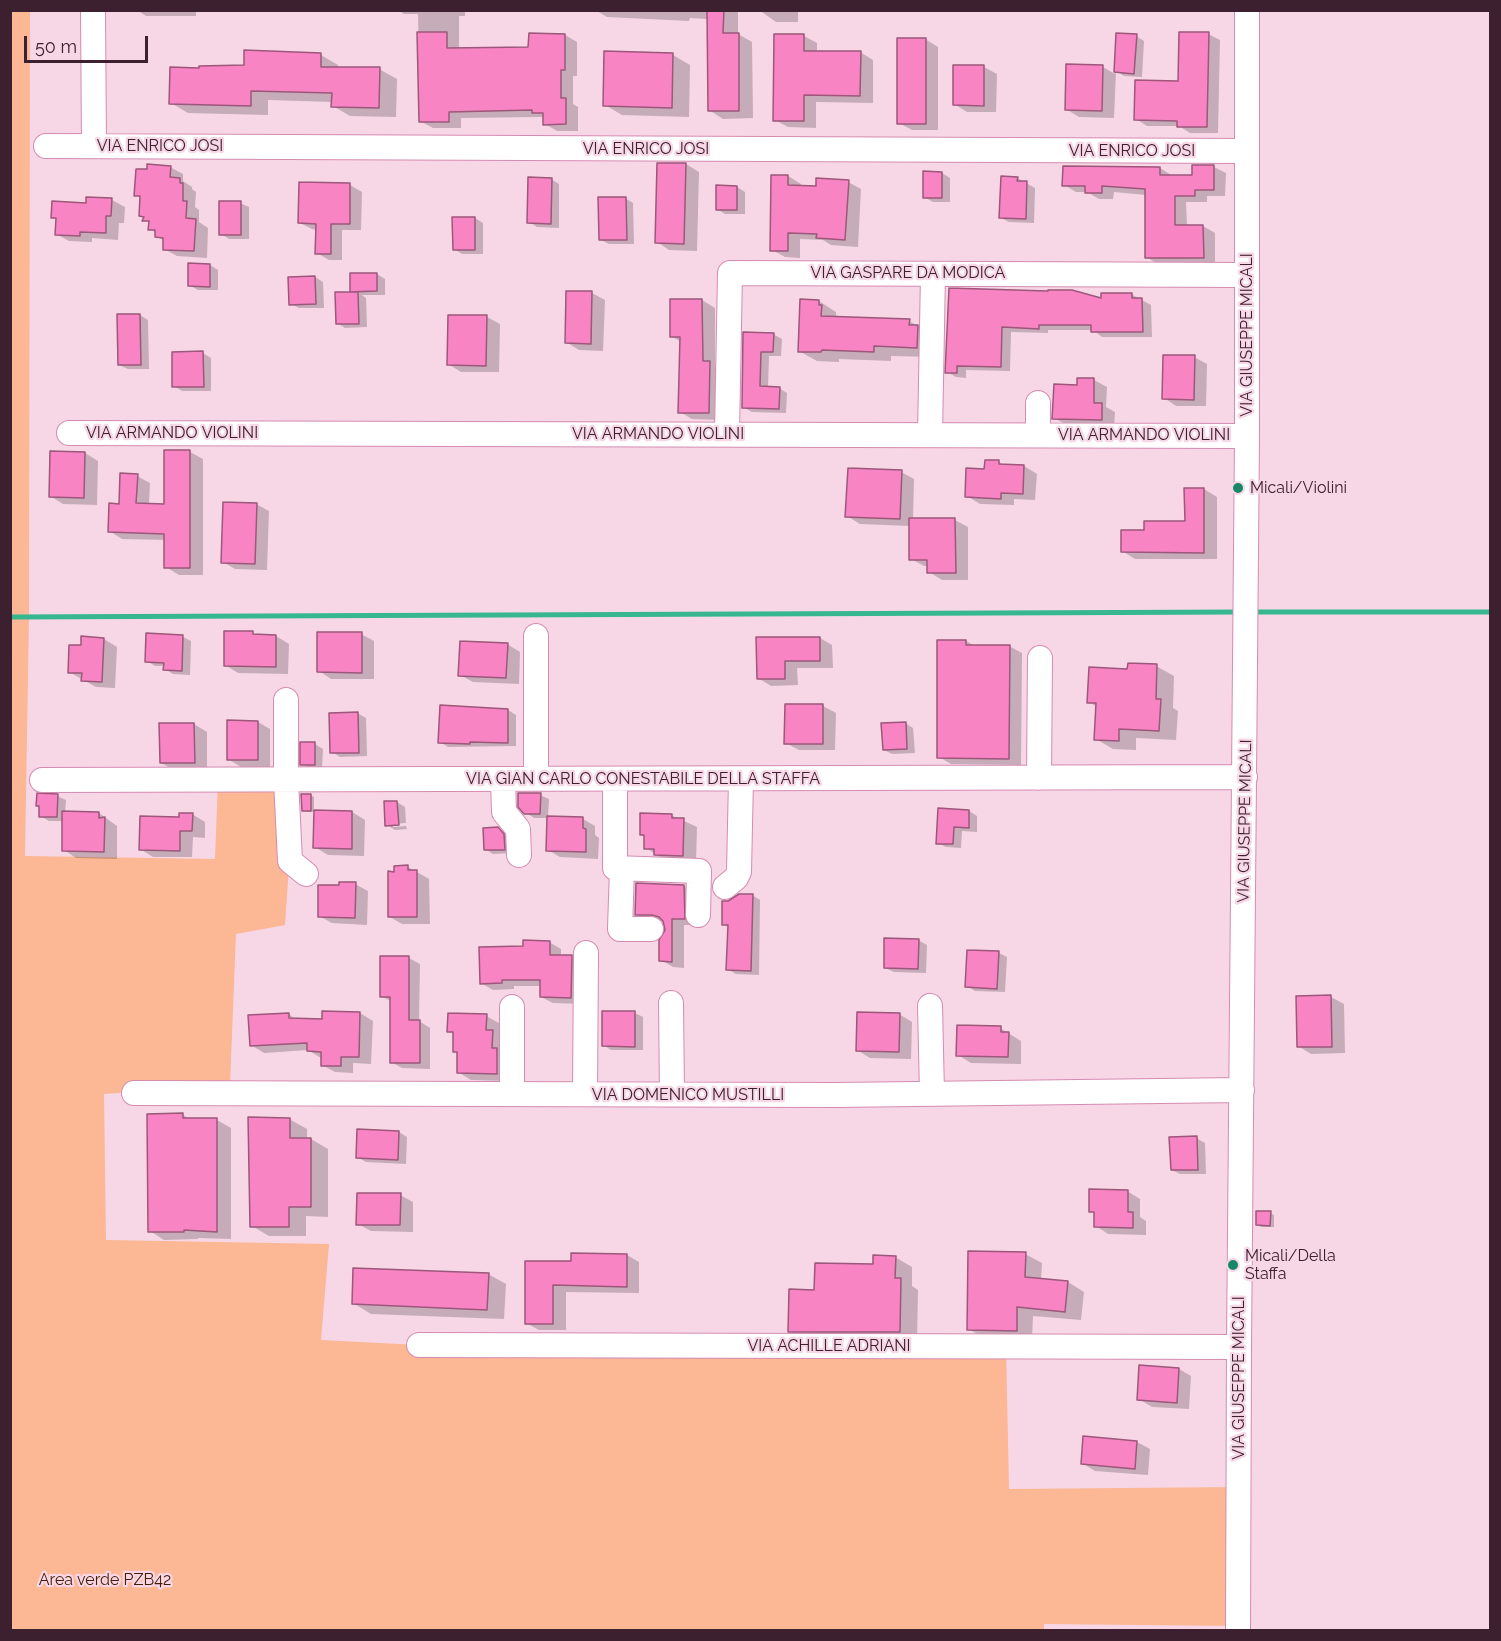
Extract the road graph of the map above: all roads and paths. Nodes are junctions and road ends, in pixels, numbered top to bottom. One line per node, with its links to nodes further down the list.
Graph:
1 (93, 10): 4 (street)
2 (1247, 10): 5 (street, VIA GIUSEPPE MICALI)
3 (46, 146): 4 (street, VIA ENRICO JOSI)
4 (94, 146): 5 (street, VIA ENRICO JOSI)
5 (1247, 151): 7 (street, VIA GIUSEPPE MICALI)
6 (933, 274): 7 (street, VIA GASPARE DA MODICA); 10 (street, VIA GASPARE DA MODICA); 11 (street)
7 (1246, 275): 13 (street, VIA GIUSEPPE MICALI)
8 (1038, 404): 12 (street)
9 (69, 433): 10 (street, VIA ARMANDO VIOLINI)
10 (727, 434): 11 (street, VIA ARMANDO VIOLINI)
11 (930, 435): 12 (street, VIA ARMANDO VIOLINI)
12 (1038, 435): 13 (street, VIA ARMANDO VIOLINI)
13 (1247, 435): 17 (street, VIA GIUSEPPE MICALI)
14 (536, 636): 21 (street)
15 (1040, 658): 19 (street)
16 (286, 700): 24 (street)
17 (1245, 777): 19 (street, VIA GIAN CARLO CONESTABILE DELLA STAFFA); 35 (street, VIA GIUSEPPE MICALI)
18 (741, 778): 19 (street, VIA GIAN CARLO CONESTABILE DELLA STAFFA); 22 (street, VIA GIAN CARLO CONESTABILE DELLA STAFFA); 28 (street)
19 (1038, 778)
20 (503, 779): 21 (street, VIA GIAN CARLO CONESTABILE DELLA STAFFA); 24 (street, VIA GIAN CARLO CONESTABILE DELLA STAFFA); 25 (street)
21 (536, 779): 22 (street, VIA GIAN CARLO CONESTABILE DELLA STAFFA)
22 (615, 779): 26 (street)
23 (42, 780): 24 (street, VIA GIAN CARLO CONESTABILE DELLA STAFFA)
24 (286, 780): 27 (street)
25 (519, 855)
26 (622, 868): 29 (street); 30 (street)
27 (306, 874)
28 (725, 887)
29 (698, 915)
30 (651, 929)
31 (586, 952): 38 (street)
32 (671, 1003): 39 (street)
33 (930, 1006): 40 (street)
34 (512, 1007): 37 (street)
35 (1242, 1090): 40 (street, VIA DOMENICO MUSTILLI); 42 (street, VIA GIUSEPPE MICALI)
36 (134, 1093): 37 (street, VIA DOMENICO MUSTILLI)
37 (512, 1094): 38 (street, VIA DOMENICO MUSTILLI)
38 (585, 1094): 39 (street, VIA DOMENICO MUSTILLI)
39 (672, 1094): 40 (street, VIA DOMENICO MUSTILLI)
40 (932, 1094)
41 (419, 1345): 42 (street, VIA ACHILLE ADRIANI)
42 (1239, 1347): 43 (street, VIA GIUSEPPE MICALI)
43 (1238, 1630)

